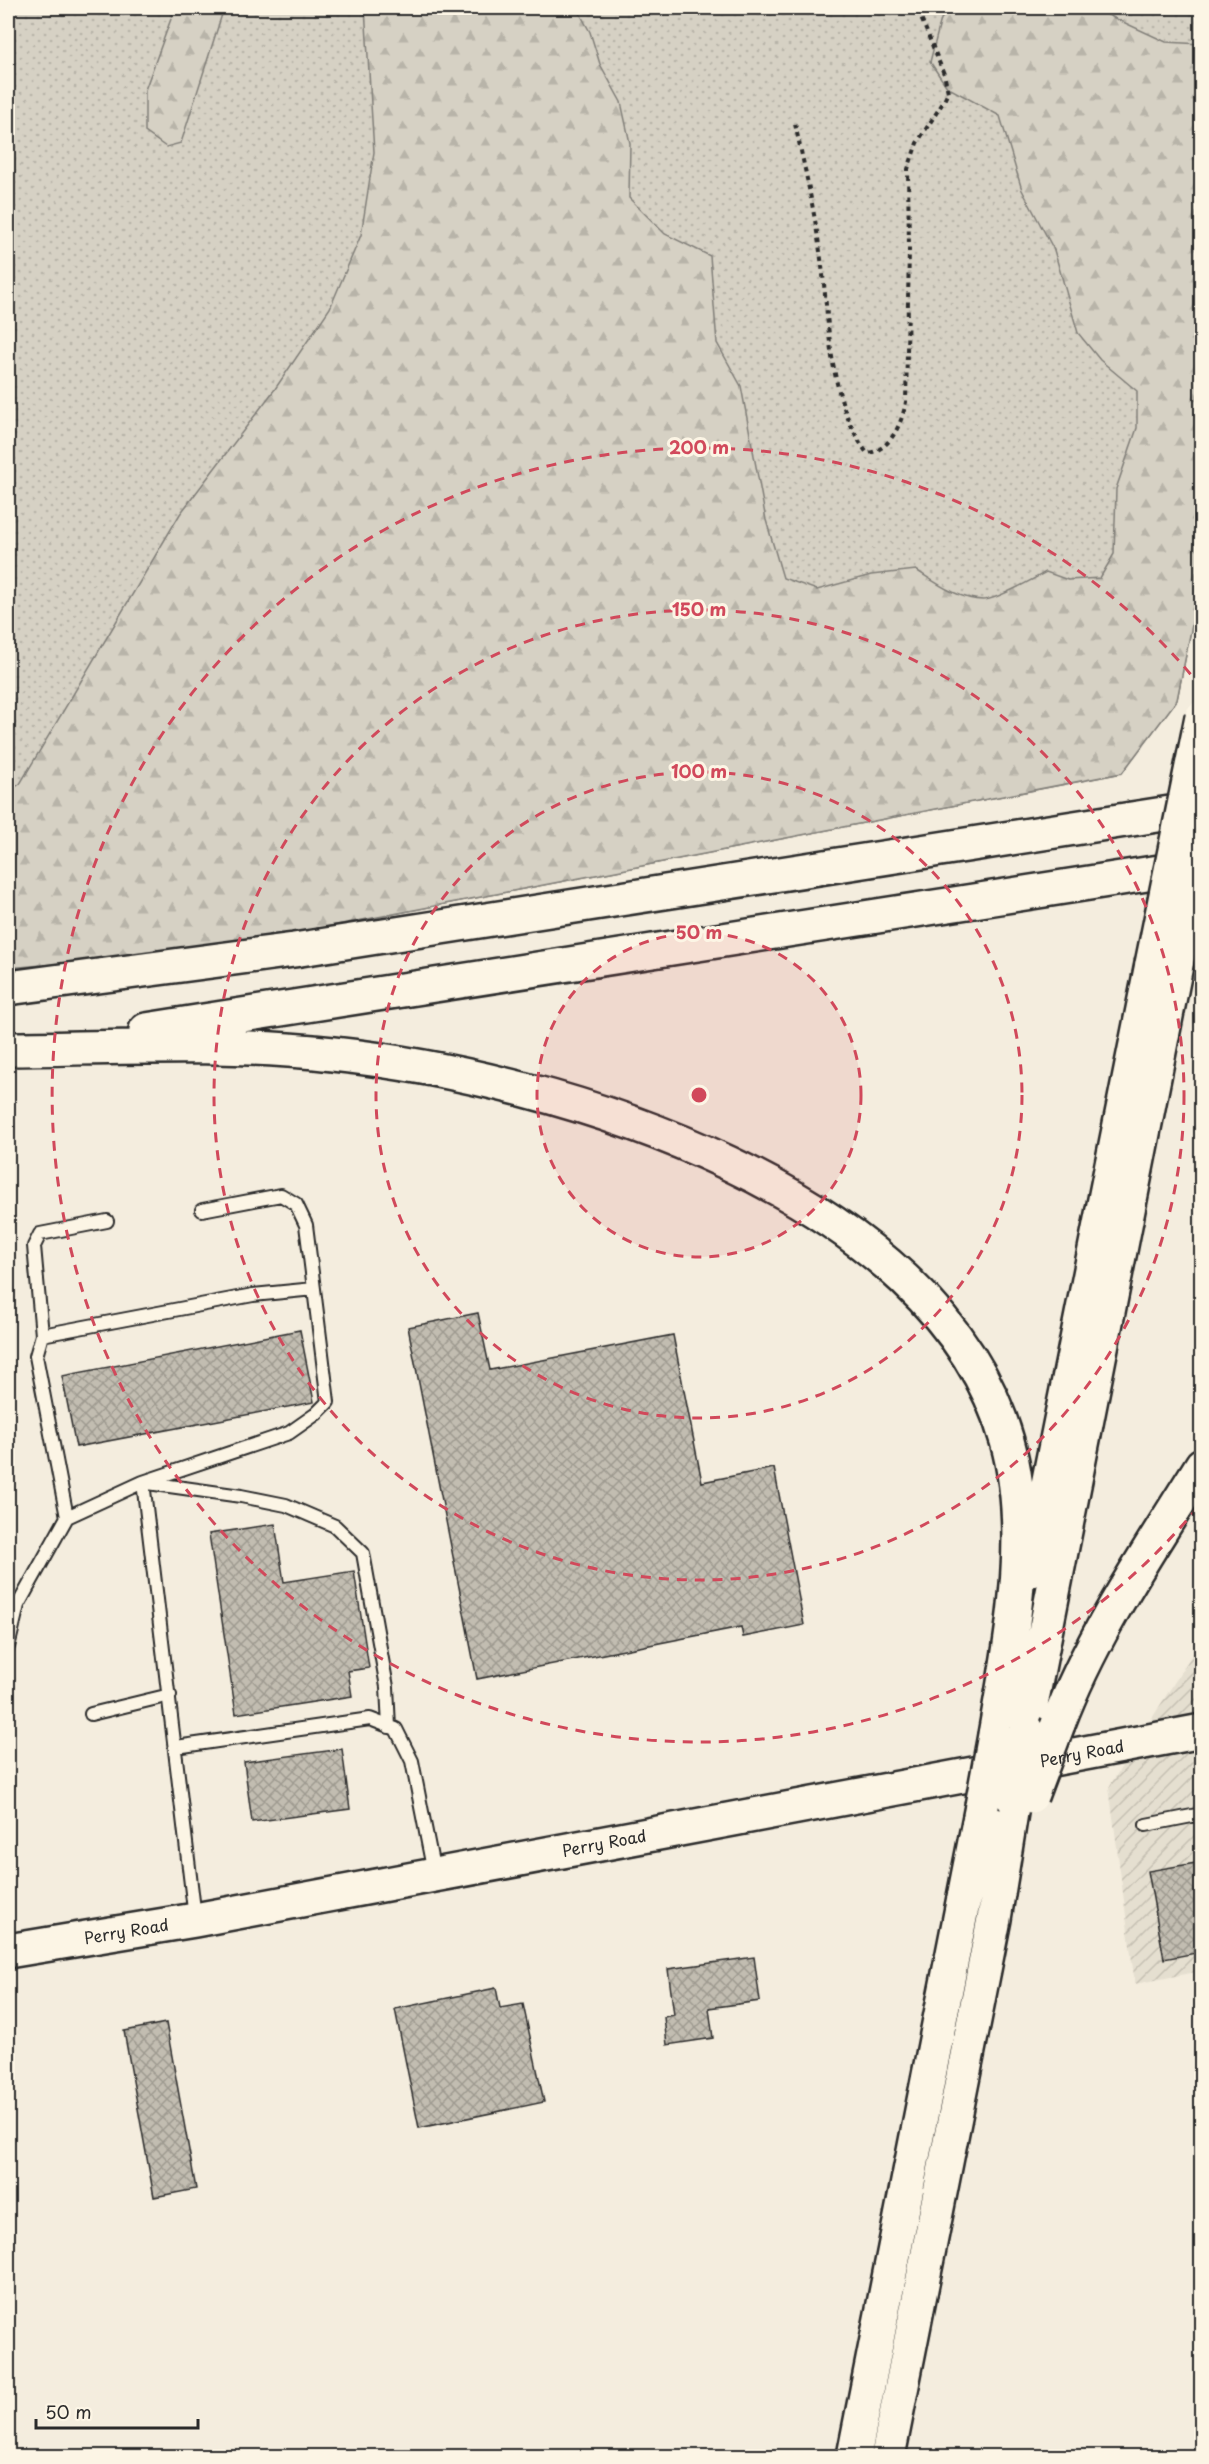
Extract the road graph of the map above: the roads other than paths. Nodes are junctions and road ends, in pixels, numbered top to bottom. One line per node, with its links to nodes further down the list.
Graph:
1 (1202, 717): 7 (main road, bridge)
2 (1202, 784): 5 (main road)
3 (1202, 808): 5 (main road)
4 (1202, 838): 7 (main road, bridge)
5 (957, 846): 8 (main road)
6 (1202, 866): 9 (main road)
7 (1165, 962): 18 (main road); 23 (main road)
8 (8, 988)
9 (8, 1047): 18 (main road)
10 (202, 1210): 12 (lane)
11 (107, 1221): 13 (lane)
12 (314, 1289): 13 (lane); 15 (lane)
13 (42, 1335): 16 (lane)
14 (1202, 1465): 25 (main road, bridge)
15 (143, 1482): 16 (lane); 19 (lane); 21 (lane)
16 (67, 1517): 17 (lane)
17 (8, 1647)
18 (1007, 1668): 23 (main road)
19 (170, 1695): 20 (lane); 24 (lane)
20 (91, 1714)
21 (389, 1727): 24 (lane); 28 (lane)
22 (1202, 1731): 28 (main road, Perry Road)
23 (1011, 1732): 25 (main road, bridge)
24 (176, 1747): 29 (lane)
25 (1009, 1801): 31 (main road); 32 (main road)
26 (1202, 1814): 27 (lane)
27 (1146, 1825)
28 (435, 1874): 29 (main road, Perry Road)
29 (195, 1920): 30 (main road, Perry Road)
30 (8, 1951)
31 (854, 2457)
32 (888, 2457)

